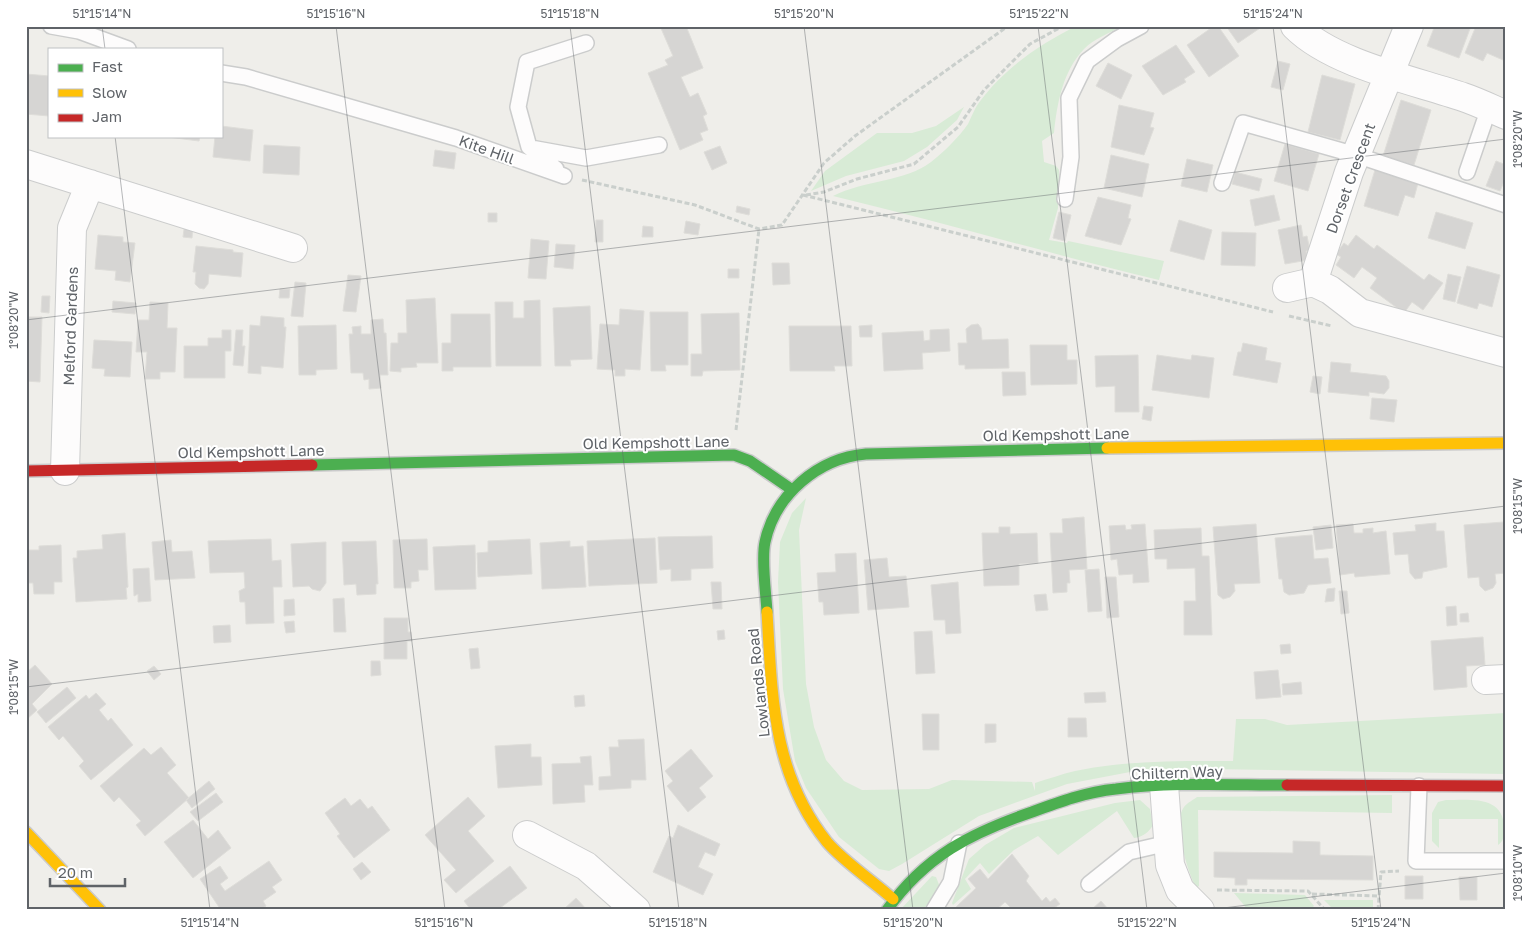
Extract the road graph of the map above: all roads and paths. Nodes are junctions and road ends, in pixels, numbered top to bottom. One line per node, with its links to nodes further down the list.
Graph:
1 (51, 26): 8 (lane)
2 (1008, 26): 20 (path)
3 (1063, 26): 20 (path)
4 (1141, 26): 21 (lane)
5 (1295, 26): 10 (street)
6 (1409, 26): 10 (street, Dorset Crescent)
7 (586, 43): 13 (lane, Kite Hill)
8 (125, 48)
9 (222, 73): 17 (lane, Kite Hill)
10 (1389, 74): 11 (street); 14 (street, Dorset Crescent)
11 (1497, 111): 16 (lane)
12 (658, 145): 13 (lane)
13 (529, 147): 17 (lane, Kite Hill)
14 (1356, 155): 18 (lane); 22 (lane); 25 (street, Dorset Crescent)
15 (26, 164): 19 (street)
16 (1467, 172)
17 (564, 176): 23 (path)
18 (1222, 183)
19 (90, 184): 24 (street); 33 (street, Melford Gardens)
20 (803, 195): 23 (path); 26 (path)
21 (1066, 199)
22 (1506, 205)
23 (760, 229): 30 (path)
24 (293, 248)
25 (1313, 282): 26 (street); 29 (street)
26 (1282, 301)
27 (1287, 315): 28 (path)
28 (1335, 327)
29 (1506, 352)
30 (735, 436)
31 (1506, 443): 34 (street, Old Kempshott Lane)
32 (26, 471): 33 (street, Old Kempshott Lane)
33 (65, 471): 34 (street, Old Kempshott Lane)
34 (791, 489): 47 (street, Lowlands Road)
35 (1164, 785): 36 (street, Chiltern Way); 40 (street, Chiltern Way); 41 (street)
36 (1419, 786): 37 (street, Chiltern Way); 42 (lane)
37 (1506, 786)
38 (26, 832): 49 (street)
39 (527, 835): 50 (street)
40 (959, 841): 47 (street, Chiltern Way); 52 (lane)
41 (1168, 843): 44 (lane); 48 (street)
42 (1506, 861)
43 (1402, 871): 46 (path)
44 (1089, 884)
45 (1311, 894): 46 (path); 48 (path); 53 (path)
46 (1379, 896): 54 (path)
47 (893, 899): 51 (street, Chiltern Way)
48 (1205, 900)
49 (100, 910)
50 (636, 910)
51 (887, 910)
52 (934, 910)
53 (1325, 910)
54 (1378, 910)

